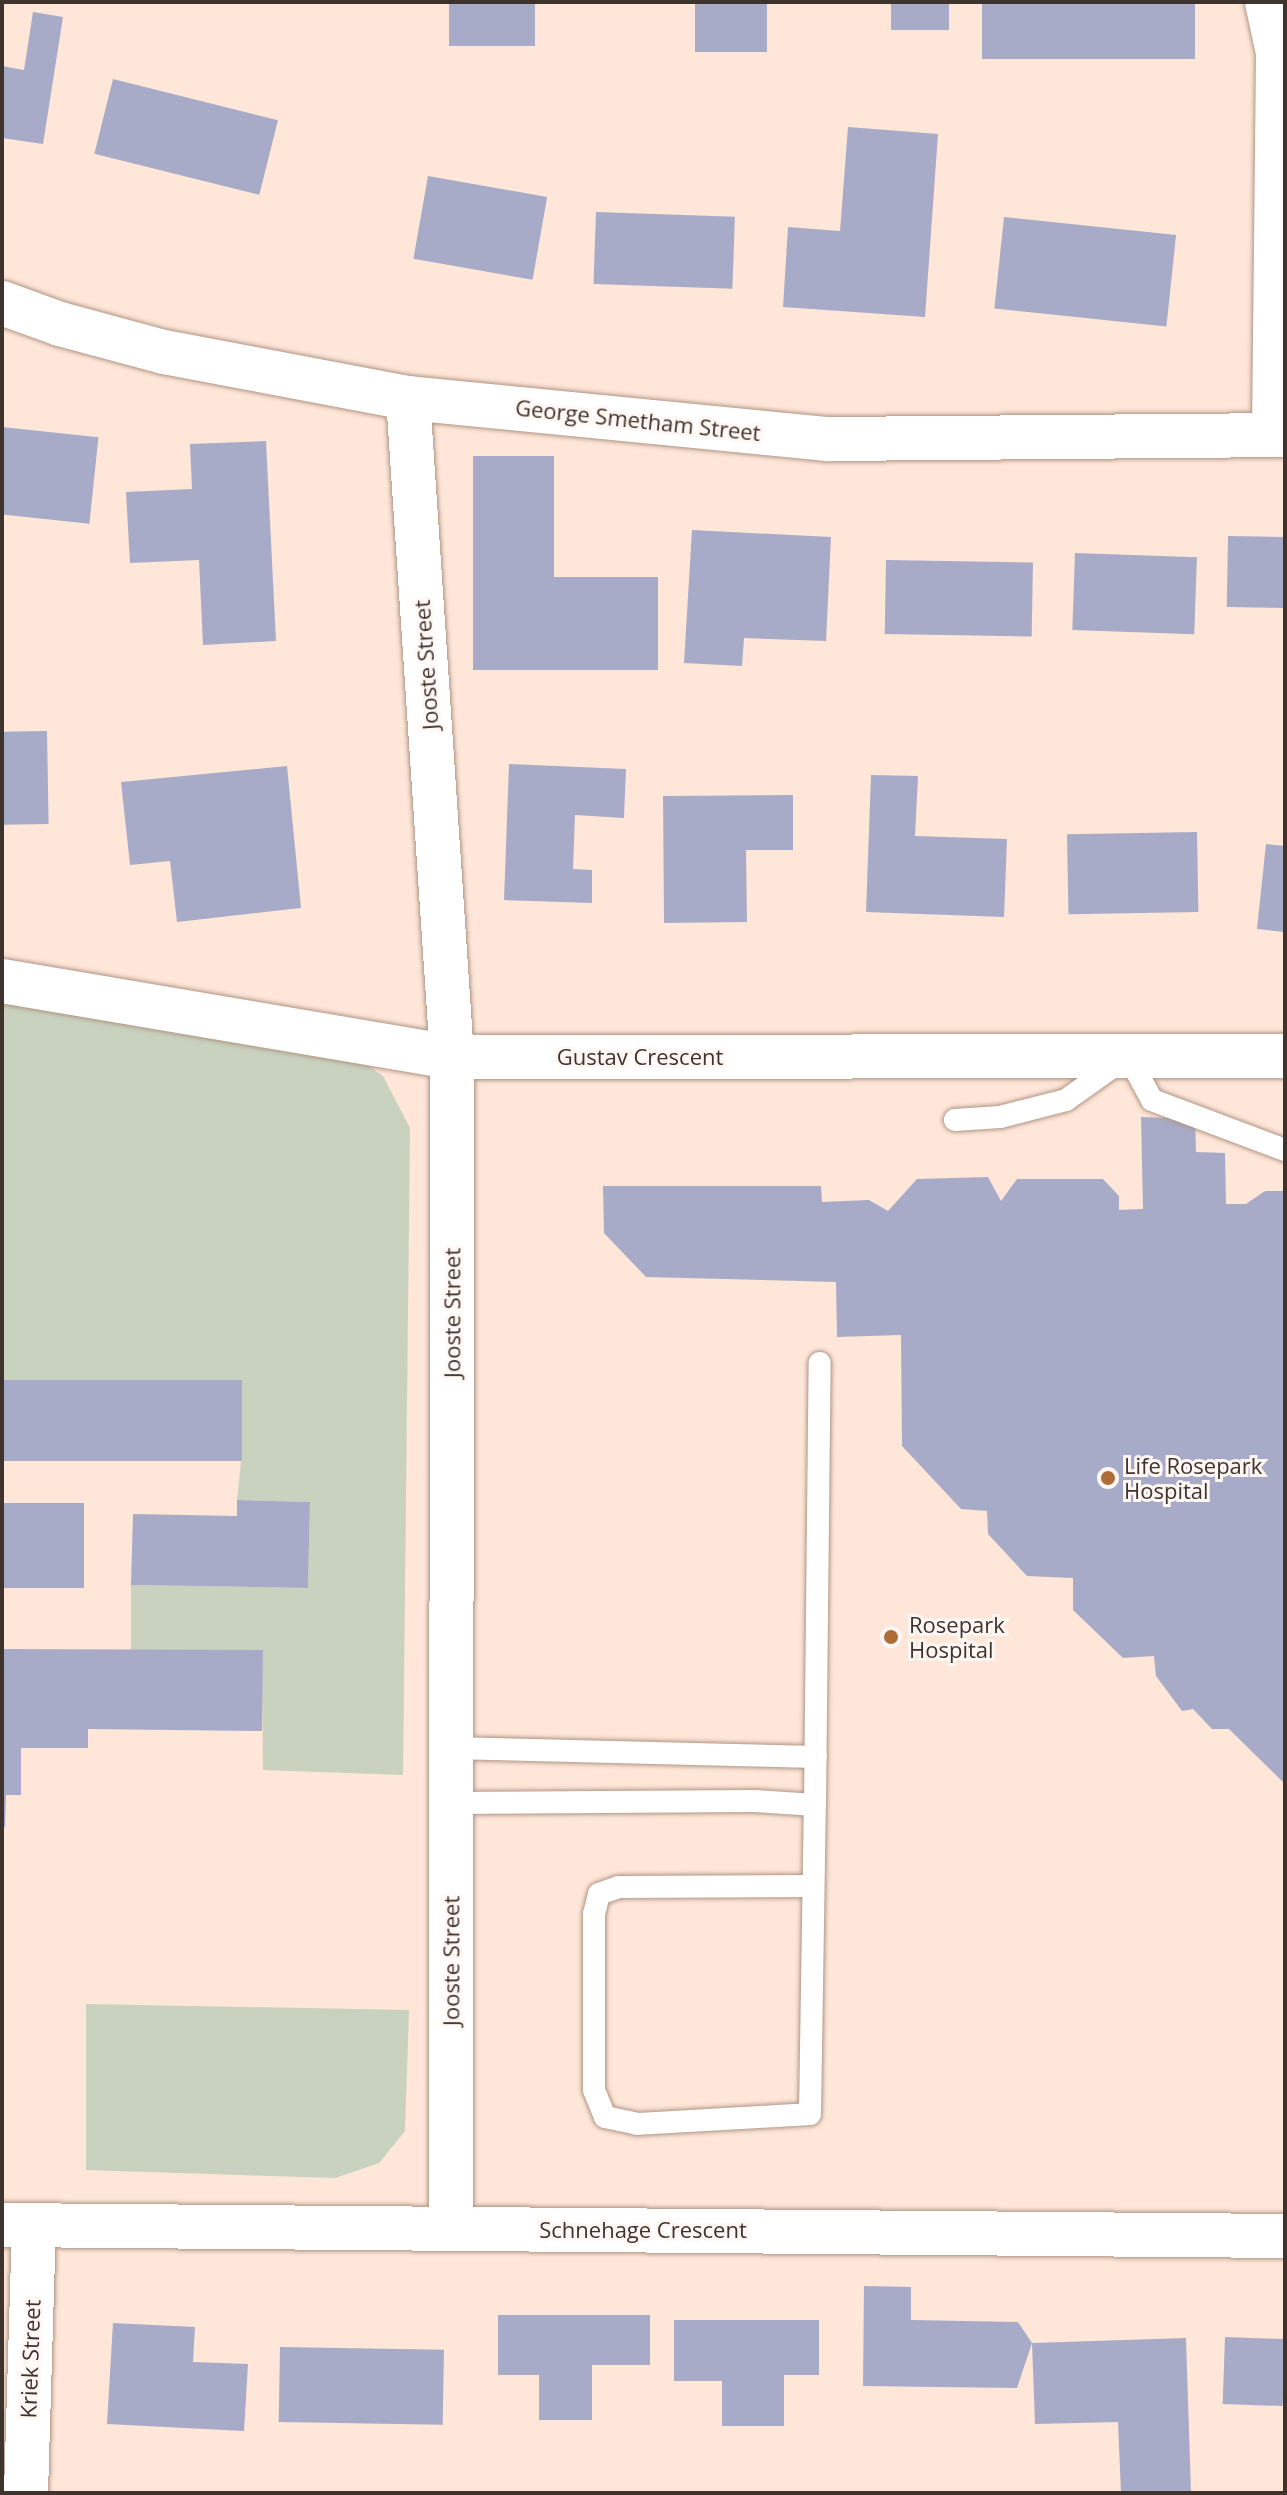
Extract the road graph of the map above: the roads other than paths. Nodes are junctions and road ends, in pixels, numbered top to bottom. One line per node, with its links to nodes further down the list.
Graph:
1 (1267, 2): 4 (street)
2 (2, 303): 3 (street, George Smetham Street)
3 (408, 398): 4 (street, George Smetham Street); 8 (street, Jooste Street)
4 (1279, 435)
5 (2, 981): 8 (street, Gustav Crescent)
6 (1128, 1056): 7 (street, Gustav Crescent); 8 (street, Gustav Crescent); 9 (lane); 10 (lane)
7 (1285, 1056)
8 (452, 1057): 12 (street, Jooste Street)
9 (955, 1120)
10 (1285, 1150)
11 (820, 1363): 13 (lane)
12 (451, 1748): 13 (lane); 14 (street, Jooste Street)
13 (816, 1757): 15 (lane)
14 (451, 1803): 15 (lane); 18 (street, Jooste Street)
15 (815, 1805): 16 (lane)
16 (813, 1886): 16 (lane)
17 (18, 2225): 18 (street, Schnehage Crescent); 20 (street, Kriek Street)
18 (451, 2229): 19 (street, Schnehage Crescent)
19 (1285, 2236)
20 (26, 2493)

